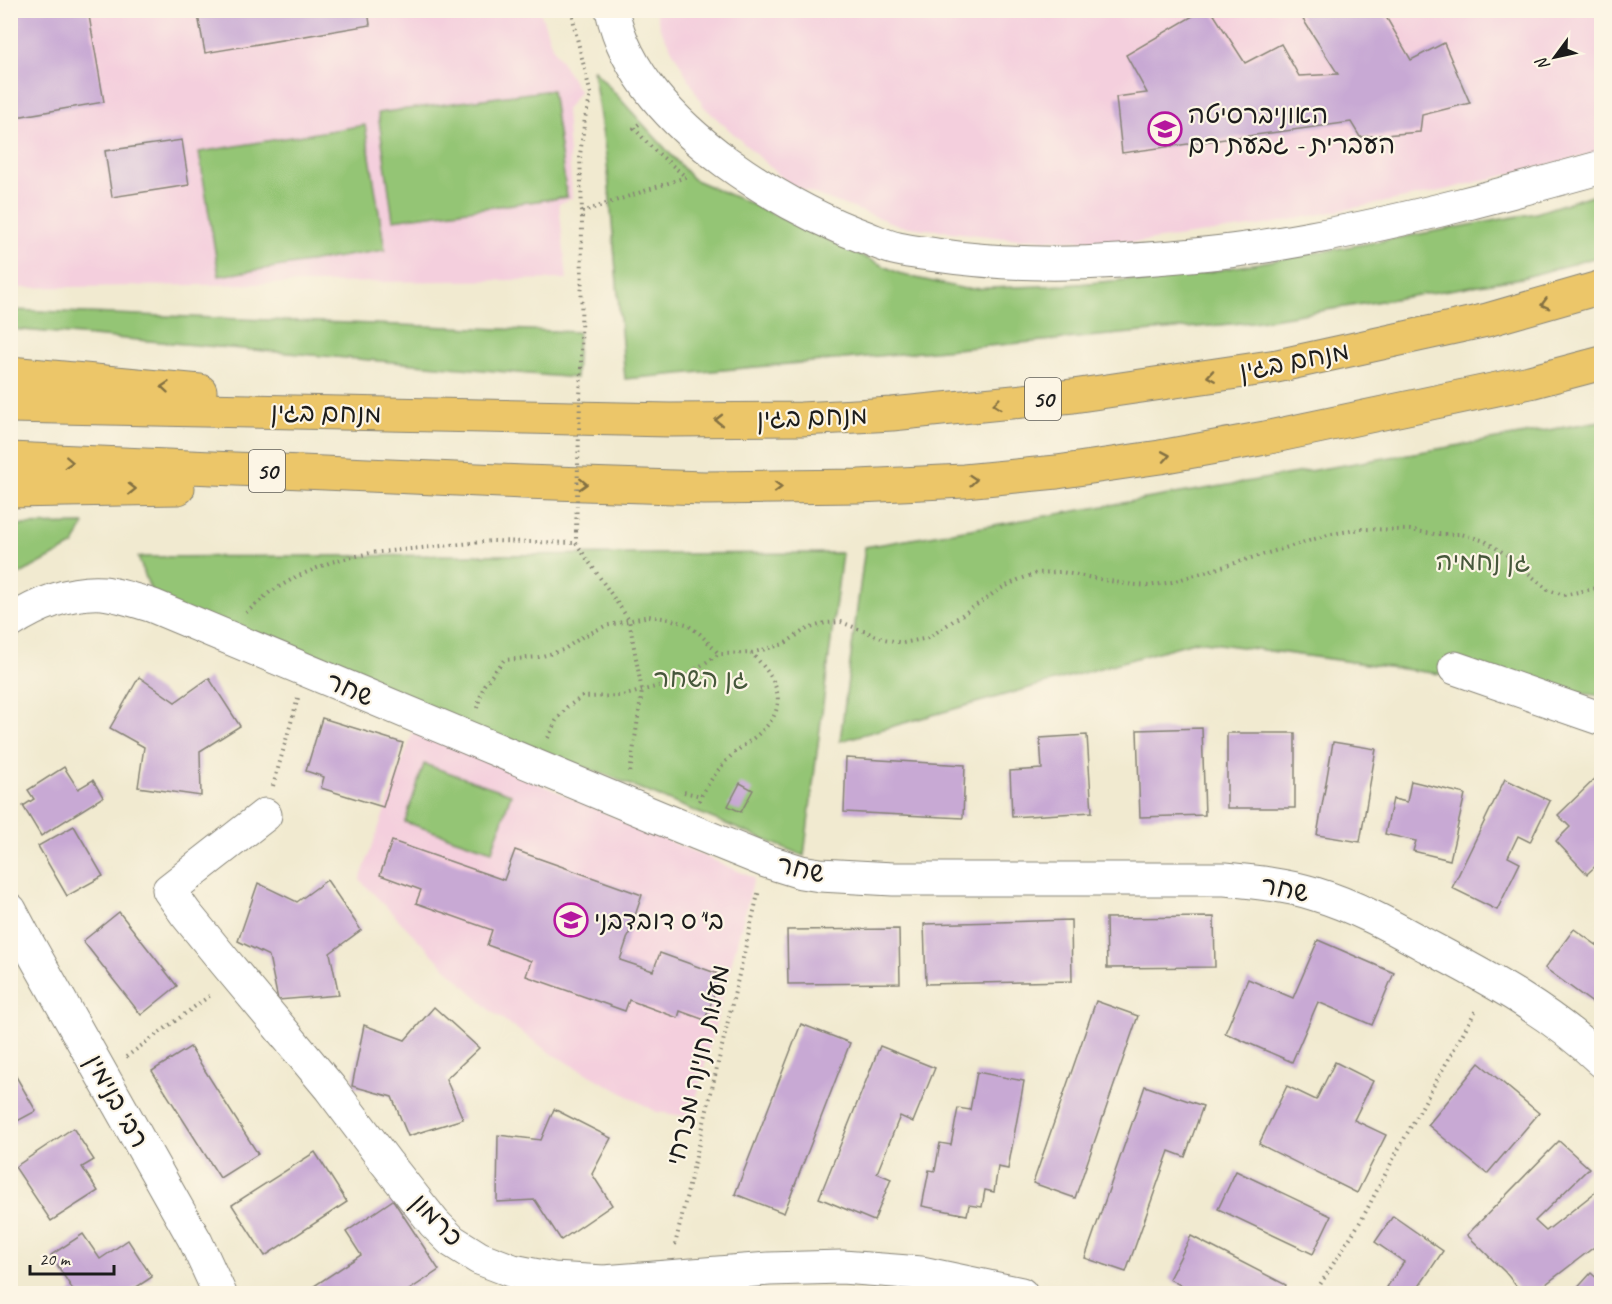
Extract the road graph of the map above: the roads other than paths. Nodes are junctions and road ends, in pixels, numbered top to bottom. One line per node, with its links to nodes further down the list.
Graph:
1 (612, 10): 2 (street)
2 (1602, 167)
3 (1602, 287): 7 (highway, מנחם בגין / 50, one-way to 7)
4 (1602, 363): 9 (highway, 50, one-way to 4)
5 (10, 373): 7 (highway, one-way to 5)
6 (10, 406): 7 (highway, מנחם בגין / 50)
7 (474, 417)
8 (10, 459): 9 (highway, 50, one-way to 9)
9 (524, 482): 10 (highway, one-way to 9)
10 (10, 491)
11 (10, 622): 16 (street, שחר)
12 (1455, 668): 13 (street)
13 (1602, 719)
14 (265, 815): 18 (street, כרמון)
15 (10, 910): 17 (street, רבי בנימין)
16 (1602, 1061)
17 (220, 1293)
18 (1021, 1293)

